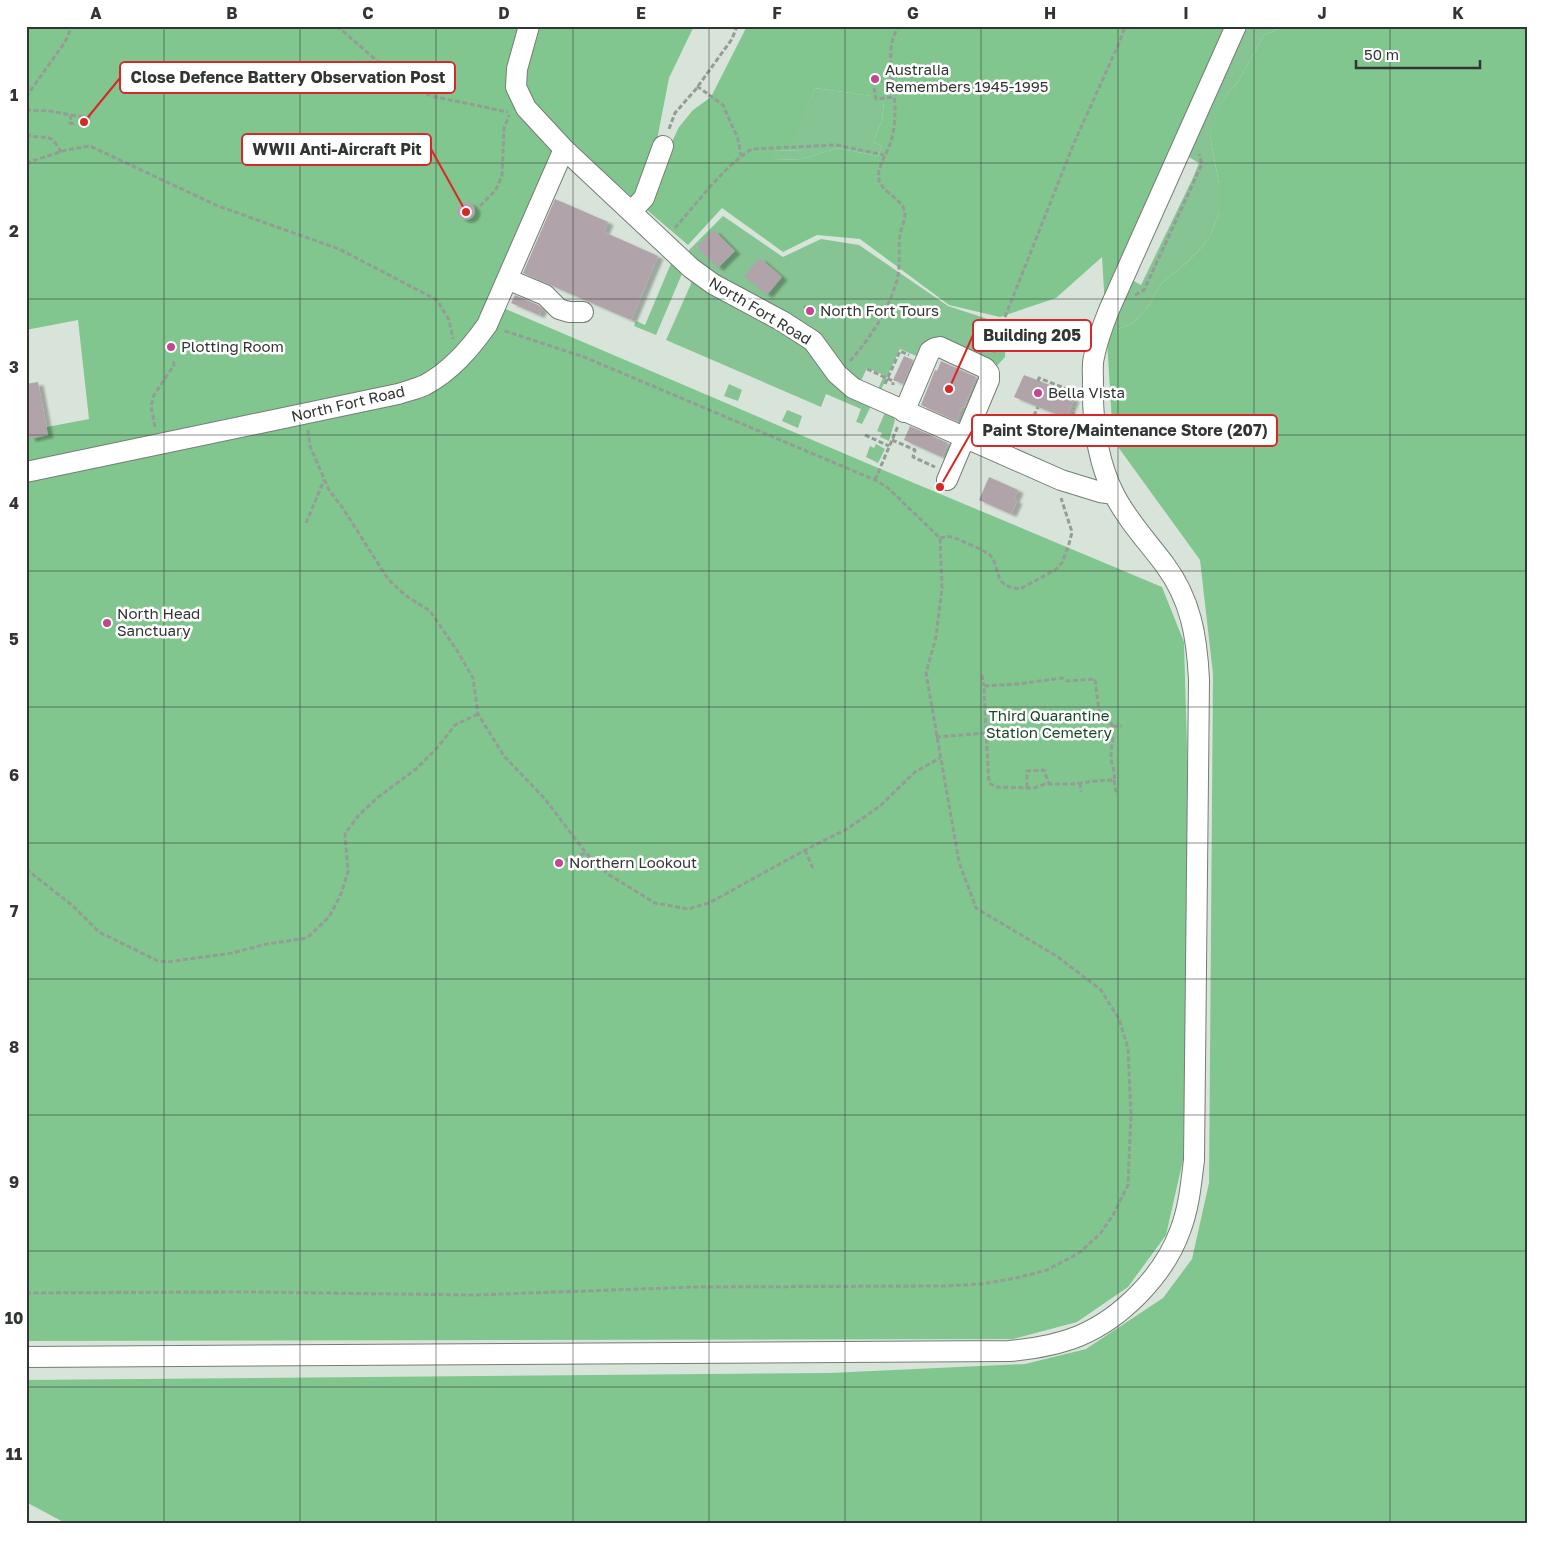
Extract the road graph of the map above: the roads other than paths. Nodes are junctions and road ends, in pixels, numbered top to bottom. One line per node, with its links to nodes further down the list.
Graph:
1 (529, 26): 4 (street, North Fort Road)
2 (1236, 26): 12 (street)
3 (662, 146): 5 (street)
4 (564, 149): 5 (street, North Fort Road); 6 (street, North Fort Road)
5 (631, 212): 8 (street, North Fort Road)
6 (507, 279): 7 (street); 10 (street, North Fort Road)
7 (583, 312)
8 (904, 412): 9 (street, North Fort Road); 9 (street)
9 (965, 438): 11 (street); 12 (street, North Fort Road)
10 (26, 472)
11 (948, 477)
12 (1114, 494): 13 (street)
13 (26, 1357)

